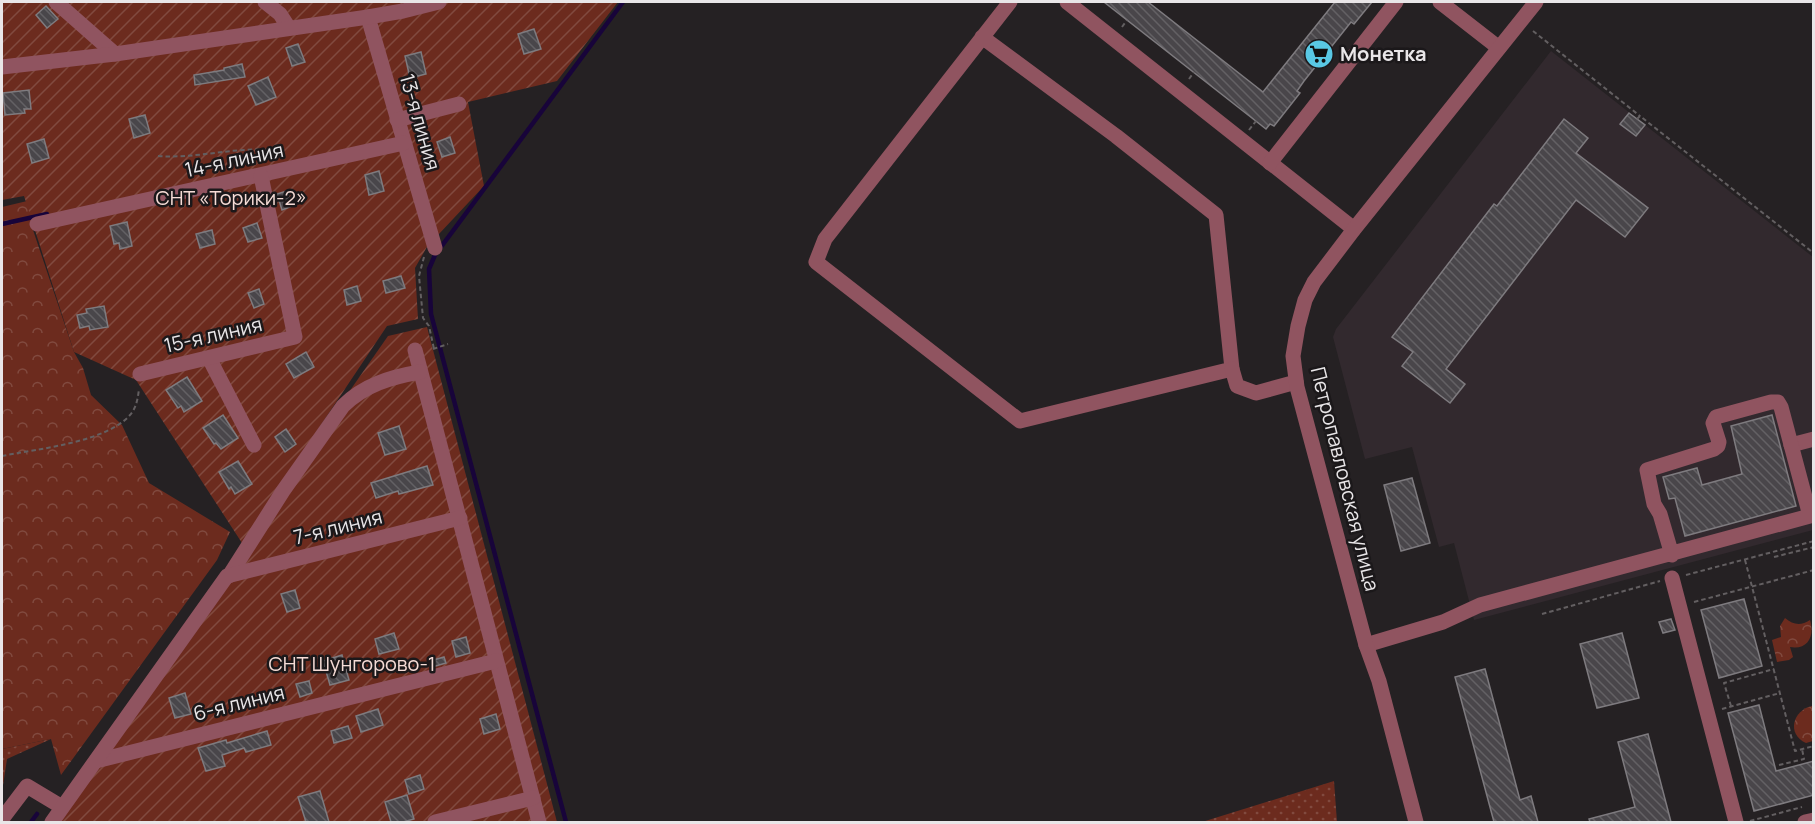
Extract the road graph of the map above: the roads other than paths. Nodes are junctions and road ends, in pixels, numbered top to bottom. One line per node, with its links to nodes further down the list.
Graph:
1 (56, 2): 13 (street)
2 (265, 2): 10 (street)
3 (439, 2): 9 (street)
4 (1010, 2): 11 (street)
5 (1067, 2): 18 (street)
6 (1396, 2): 18 (street)
7 (1440, 2): 12 (street)
8 (1536, 2): 12 (street, Петропавловская улица)
9 (368, 17): 10 (street); 16 (street, 13-я линия)
10 (289, 28): 13 (street)
11 (982, 37): 25 (street); 25 (street)
12 (1499, 48): 21 (street, Петропавловская улица)
13 (115, 54): 14 (street)
14 (2, 67)
15 (459, 104): 16 (street)
16 (397, 120): 17 (street, 13-я линия)
17 (404, 143): 19 (street, 14-я линия); 22 (street, 13-я линия)
18 (1270, 163): 21 (street)
19 (268, 174): 20 (street, 14-я линия); 24 (street, 15-я линия)
20 (37, 224)
21 (1354, 230): 28 (street, Петропавловская улица)
22 (433, 243)
23 (415, 350): 26 (street)
24 (209, 358): 27 (street, 15-я линия); 30 (street)
25 (1232, 369): 28 (street)
26 (420, 372): 32 (street); 34 (street)
27 (140, 374)
28 (1296, 382): 36 (street, Петропавловская улица)
29 (1814, 439): 31 (street)
30 (254, 445)
31 (1791, 445): 33 (street); 33 (street)
32 (460, 518): 34 (street, 7-я линия); 37 (street)
33 (1672, 555): 36 (street)
34 (228, 576): 38 (street)
35 (1672, 578): 47 (street)
36 (1366, 645): 46 (street, Петропавловская улица)
37 (496, 661): 38 (street, 6-я линия); 39 (street)
38 (96, 761): 40 (street)
39 (533, 798): 44 (street); 45 (street)
40 (62, 807): 41 (street); 43 (street)
41 (2, 819)
42 (1814, 820): 48 (street)
43 (52, 822)
44 (435, 822)
45 (539, 822)
46 (1416, 822)
47 (1743, 822)
48 (1804, 822)

